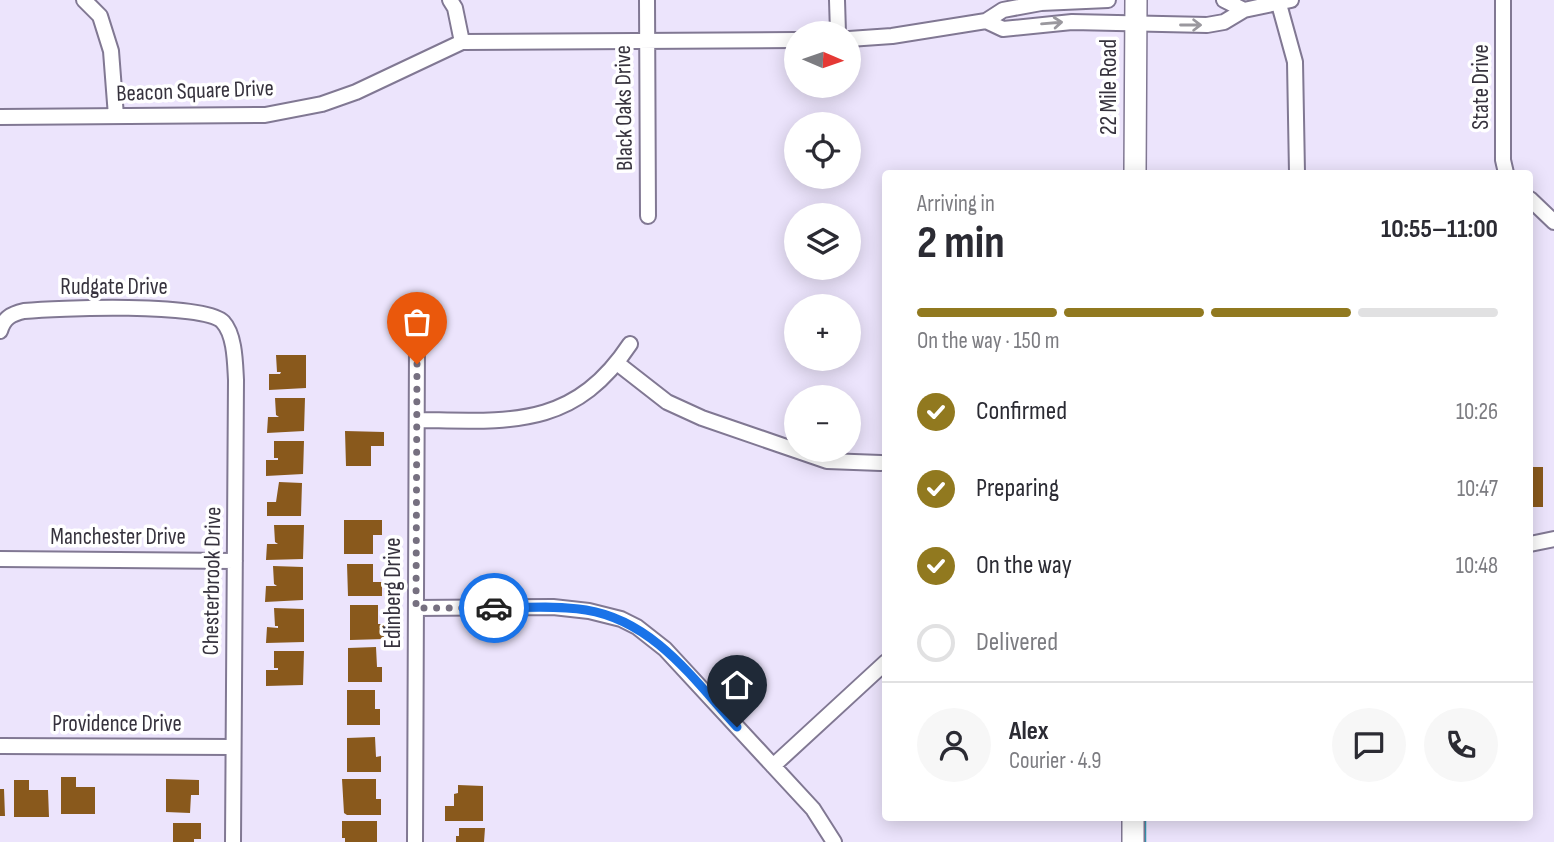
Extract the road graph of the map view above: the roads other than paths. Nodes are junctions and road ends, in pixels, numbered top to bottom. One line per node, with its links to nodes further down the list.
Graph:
1 (85, 0): 18 (street)
2 (450, 0): 17 (street)
3 (646, 0): 16 (street, Black Oaks Drive)
4 (837, 0): 11 (street)
5 (1108, 0): 12 (street)
6 (1136, 0): 13 (street, 22 Mile Road)
7 (1224, 0): 10 (street)
8 (1503, 0): 22 (street, State Drive)
9 (1285, 2): 10 (street); 21 (street)
10 (1244, 10): 13 (street, one-way to 10)
11 (838, 21)
12 (986, 21): 13 (street, one-way to 13); 14 (street)
13 (1135, 23): 20 (street, 22 Mile Road)
14 (861, 37)
15 (784, 40): 16 (street, Beacon Square Drive)
16 (646, 41): 17 (street, Beacon Square Drive); 24 (street, Black Oaks Drive)
17 (463, 42): 18 (street, Beacon Square Drive)
18 (117, 116): 19 (street, Beacon Square Drive)
19 (0, 117)
20 (1135, 170)
21 (1297, 170)
22 (1505, 170)
23 (1533, 202): 25 (street)
24 (648, 216)
25 (1554, 222)
26 (224, 322): 27 (street, Rudgate Drive); 36 (street, Chesterbrook Drive)
27 (2, 326)
28 (417, 344): 31 (street, Edinberg Drive)
29 (630, 344): 30 (street)
30 (617, 363): 31 (street); 32 (street)
31 (417, 421): 37 (street, Edinberg Drive)
32 (881, 463)
33 (1554, 539): 34 (street)
34 (1533, 543)
35 (0, 559): 36 (street, Manchester Drive)
36 (235, 561): 40 (street, Chesterbrook Drive)
37 (416, 608): 41 (street); 44 (street, Edinberg Drive)
38 (882, 666): 41 (street)
39 (0, 746): 40 (street, Providence Drive)
40 (233, 747): 43 (street, Chesterbrook Drive)
41 (773, 766): 45 (street)
42 (1133, 821): 46 (street)
43 (233, 842)
44 (415, 842)
45 (834, 842)
46 (1133, 842)

